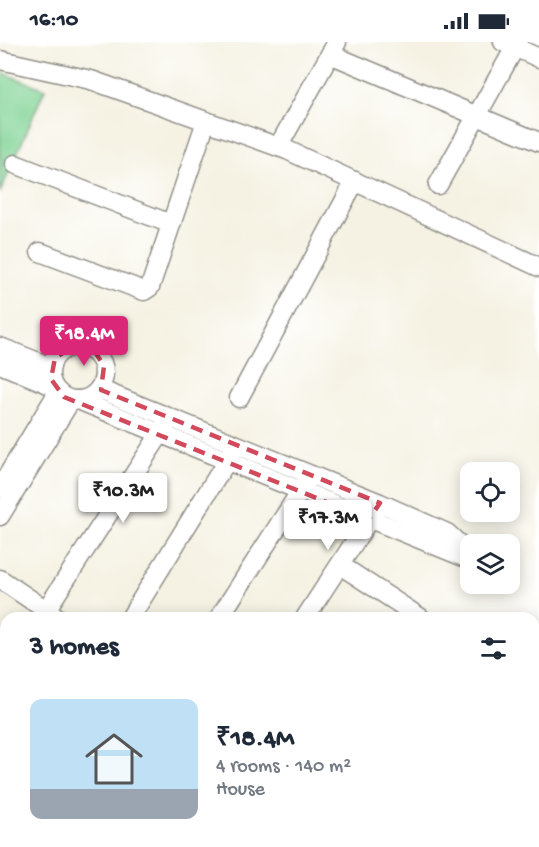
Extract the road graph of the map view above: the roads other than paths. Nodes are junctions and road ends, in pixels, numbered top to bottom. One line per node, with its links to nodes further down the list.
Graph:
1 (512, 44): 3 (street); 5 (street)
2 (334, 48): 5 (street); 8 (street)
3 (539, 58)
4 (0, 60): 6 (street)
5 (477, 116): 7 (street); 11 (street)
6 (206, 121): 8 (street); 12 (street)
7 (539, 142)
8 (278, 147): 10 (street)
9 (15, 164): 12 (street)
10 (355, 181): 14 (street); 20 (street)
11 (438, 185)
12 (171, 224): 13 (street)
13 (40, 252)
14 (539, 267)
15 (0, 346): 17 (street)
16 (0, 364): 19 (street)
17 (51, 367): 18 (street); 19 (street)
18 (99, 389): 19 (street); 21 (street)
19 (65, 395): 21 (street); 24 (street); 27 (street)
20 (239, 398)
21 (165, 426): 22 (street); 34 (street)
22 (231, 453): 23 (street); 25 (street); 35 (street)
23 (311, 475): 25 (street); 26 (street)
24 (0, 488)
25 (301, 491): 28 (street); 36 (street)
26 (380, 503): 28 (street); 29 (street)
27 (0, 516)
28 (369, 519): 30 (street); 31 (street)
29 (460, 545)
30 (460, 556)
31 (340, 564): 37 (street); 38 (street)
32 (0, 579): 33 (street)
33 (49, 612)
34 (53, 612)
35 (134, 612)
36 (223, 612)
37 (310, 612)
38 (412, 612)

